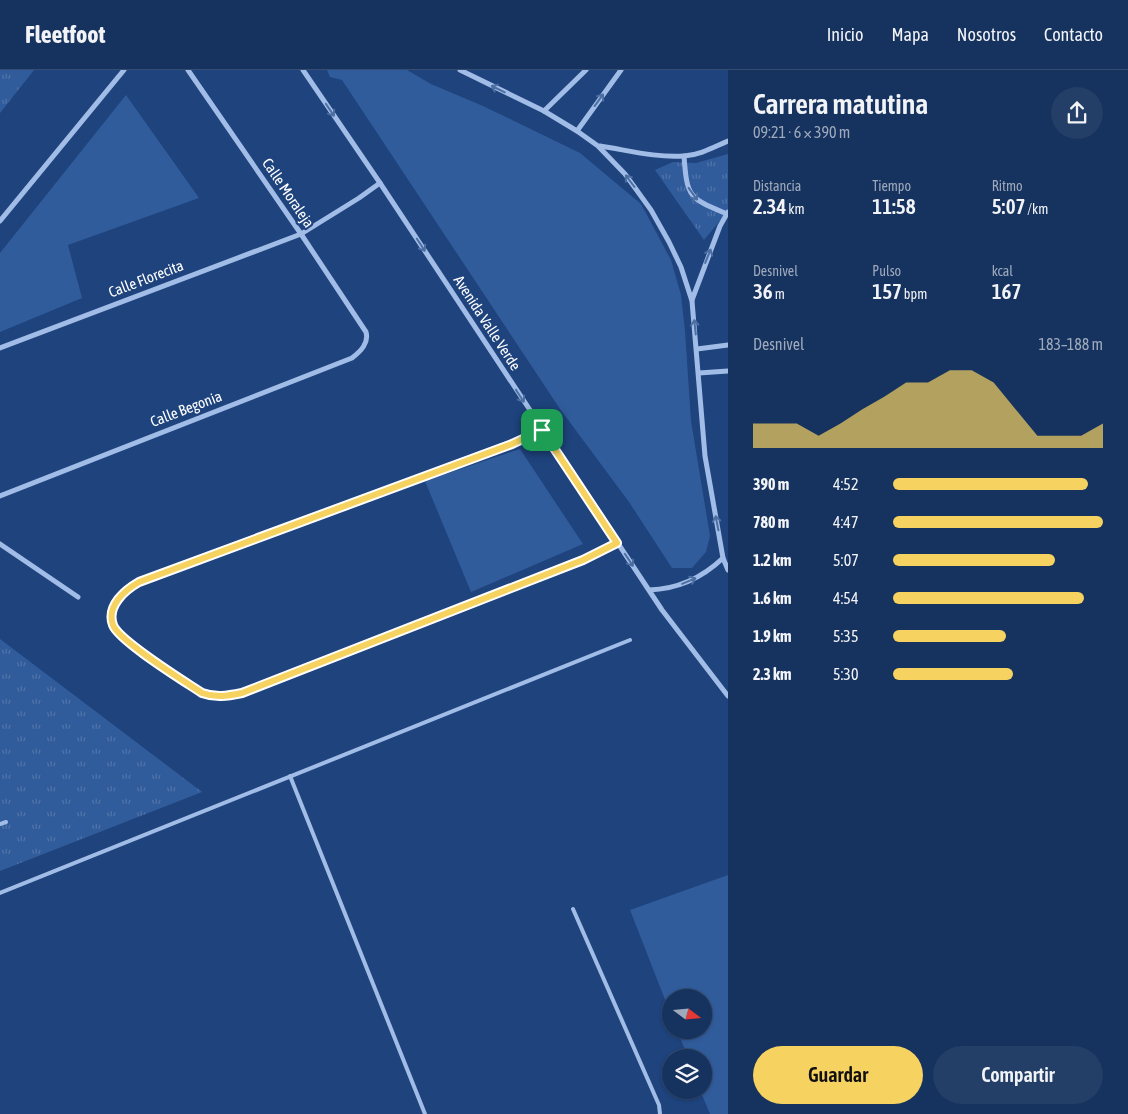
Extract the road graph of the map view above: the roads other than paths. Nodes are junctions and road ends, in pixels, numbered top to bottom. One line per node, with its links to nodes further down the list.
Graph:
1 (124, 70): 14 (street)
2 (188, 70): 15 (street, Calle Moraleja)
3 (303, 70): 12 (street, Avenida Valle Verde, one-way to 12)
4 (460, 70): 7 (street, one-way to 4)
5 (586, 70): 7 (street)
6 (621, 70): 8 (street, one-way to 6)
7 (544, 111): 8 (street)
8 (577, 131): 10 (street)
9 (728, 141): 11 (street)
10 (598, 146): 11 (street); 16 (street, one-way to 10)
11 (684, 156): 13 (street, one-way to 13)
12 (380, 183): 15 (street, Calle Florecita); 23 (street, Avenida Valle Verde, one-way to 23)
13 (728, 213): 16 (street, one-way to 13)
14 (0, 221)
15 (301, 234): 17 (street, Calle Moraleja); 19 (street, Calle Florecita)
16 (692, 300): 20 (street, one-way to 16)
17 (366, 332): 24 (street, Calle Begonia)
18 (728, 345): 20 (street)
19 (0, 348)
20 (697, 349): 22 (street)
21 (728, 371): 22 (street)
22 (699, 373): 27 (street, one-way to 22)
23 (542, 430): 25 (street, Avenida Valle Verde); 25 (street)
24 (0, 496)
25 (617, 543): 29 (street, Avenida Valle Verde, one-way to 29)
26 (0, 544): 30 (street)
27 (723, 558): 28 (street); 29 (street, one-way to 27)
28 (728, 570)
29 (649, 590): 32 (street, Avenida Valle Verde)
30 (78, 597)
31 (630, 640): 34 (lane)
32 (726, 687): 33 (street, Avenida Valle Verde)
33 (728, 696)
34 (290, 776): 37 (lane); 39 (lane)
35 (6, 822): 36 (lane)
36 (0, 824)
37 (0, 893)
38 (573, 909): 40 (lane)
39 (425, 1114)
40 (660, 1114)

